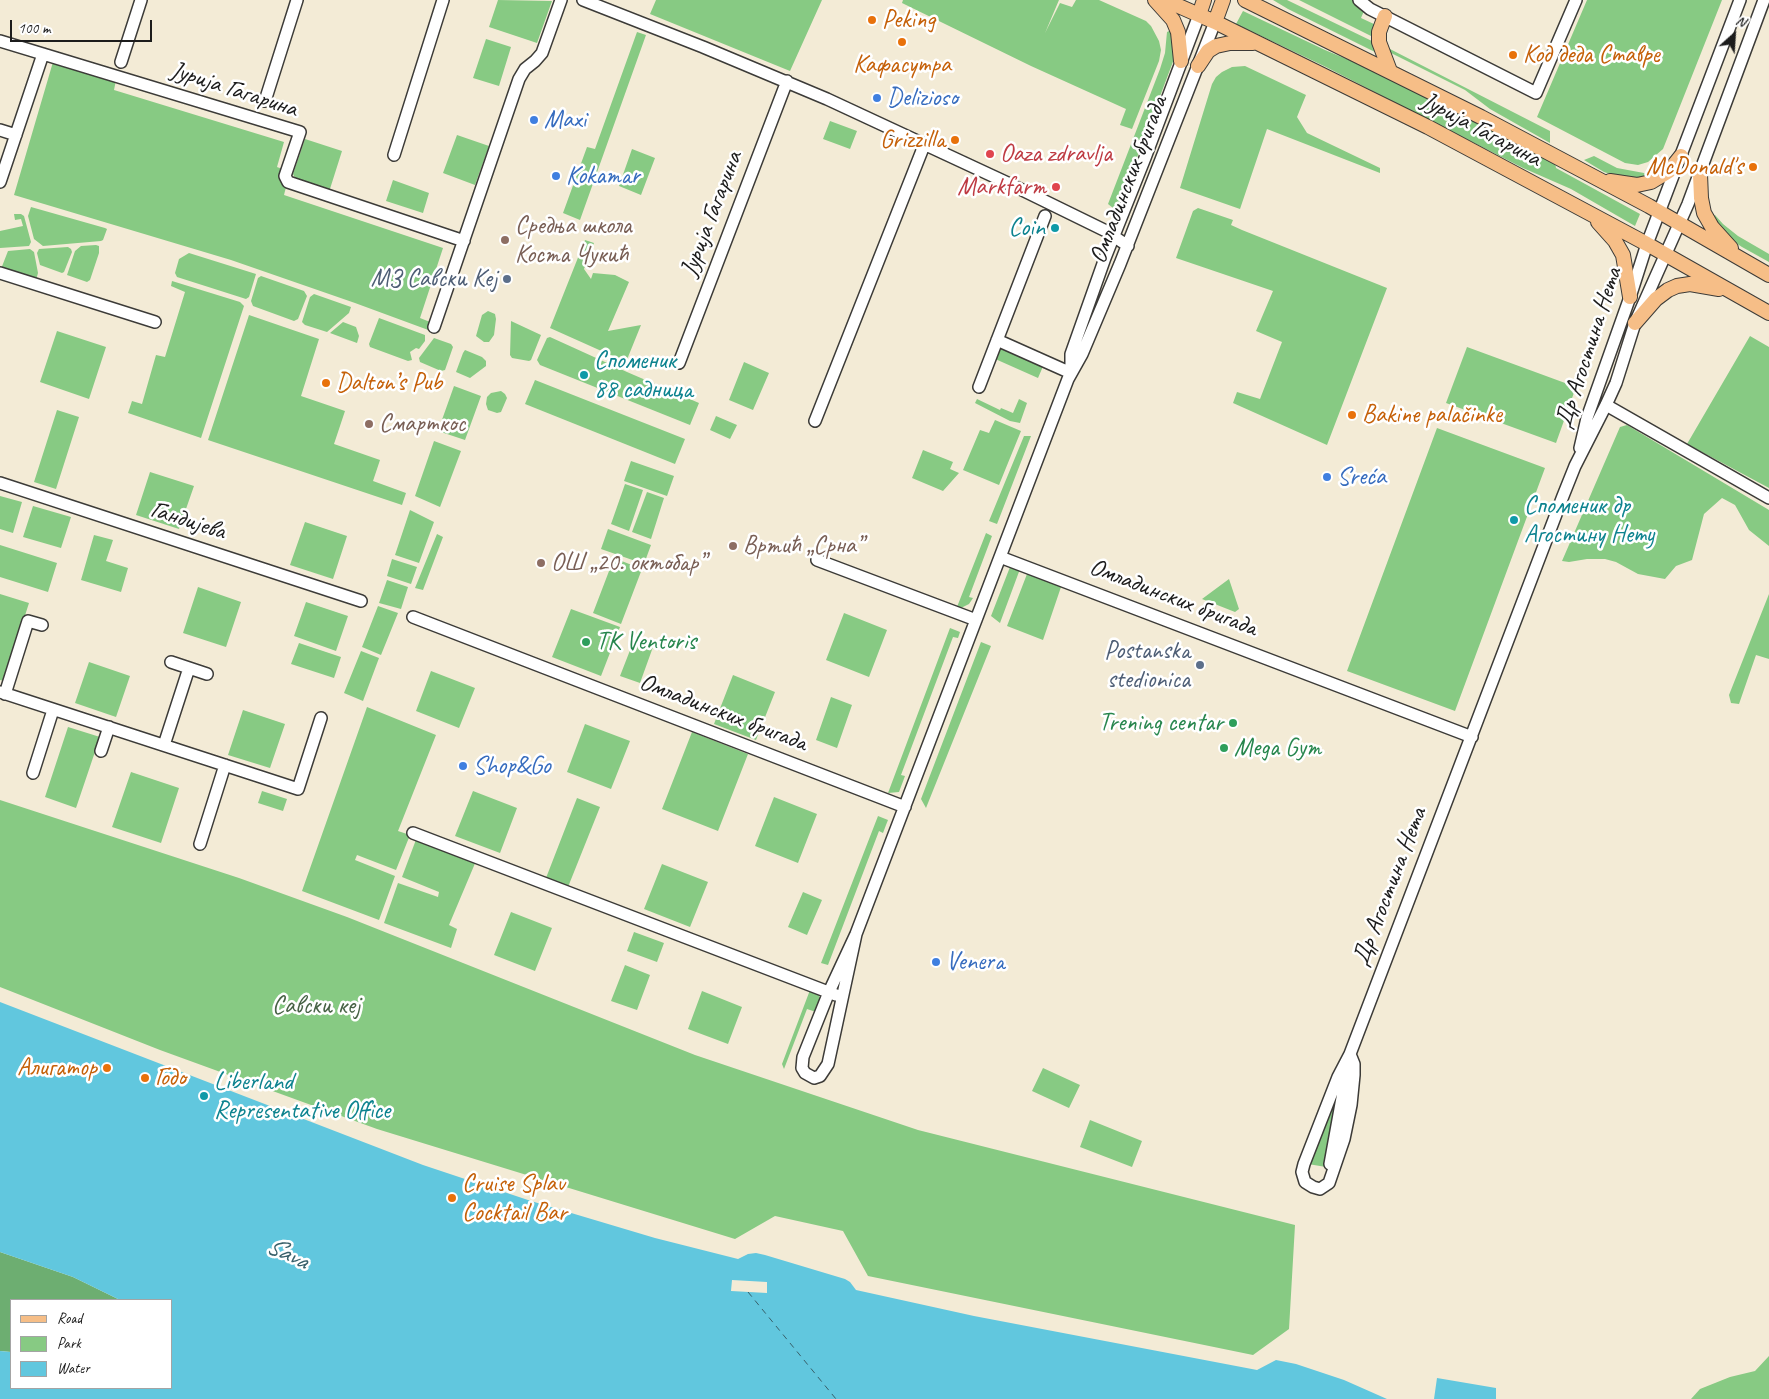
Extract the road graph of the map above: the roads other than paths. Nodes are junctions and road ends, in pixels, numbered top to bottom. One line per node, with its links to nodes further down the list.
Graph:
1 (141, 0): 23 (street)
2 (297, 0): 28 (street, Јурија Гагарина)
3 (443, 0): 32 (street)
4 (562, 0): 42 (street)
5 (583, 0): 27 (street)
6 (1155, 0): 24 (main road)
7 (1165, 0): 16 (main road, Јурија Гагарина)
8 (1204, 0): 16 (main road, Омладинских бригада)
9 (1223, 0): 19 (main road, Омладинских бригада)
10 (1245, 0): 18 (main road, Јурија Гагарина)
11 (1264, 0): 18 (main road)
12 (1359, 0): 17 (street)
13 (1740, 0): 33 (street, Др Агостина Нета)
14 (1764, 0): 34 (street, Др Агостина Нета)
15 (1573, 1): 17 (street)
16 (1198, 15): 19 (main road, Јурија Гагарина); 24 (street, Омладинских бригада)
17 (1385, 16): 26 (main road)
18 (1282, 18): 26 (main road, Јурија Гагарина)
19 (1215, 22): 21 (main road, Јурија Гагарина); 25 (street, Омладинских бригада)
20 (0, 41): 22 (street, Јурија Гагарина)
21 (1259, 43): 25 (main road); 37 (main road, Јурија Гагарина)
22 (43, 54): 30 (street); 42 (street, Јурија Гагарина)
23 (121, 62)
24 (1181, 62): 41 (street, Омладинских бригада)
25 (1198, 66): 44 (street, Омладинских бригада)
26 (1390, 71): 35 (main road, Јурија Гагарина)
27 (787, 81): 31 (street); 56 (street, Јурија Гагарина)
28 (265, 101)
29 (0, 130): 30 (street)
30 (16, 135): 36 (street)
31 (925, 144): 41 (street); 60 (street)
32 (394, 155)
33 (1681, 156): 35 (main road); 38 (street, Др Агостина Нета)
34 (1700, 174): 40 (street, Др Агостина Нета); 46 (main road)
35 (1596, 178): 38 (main road, Јурија Гагарина)
36 (0, 182)
37 (1582, 209): 43 (main road, Јурија Гагарина); 50 (main road)
38 (1659, 212): 40 (main road, Јурија Гагарина); 43 (street, Др Агостина Нета)
39 (1045, 216): 55 (street)
40 (1680, 224): 45 (street, Др Агостина Нета); 46 (main road, Јурија Гагарина)
41 (1114, 236): 44 (street); 57 (street, Омладинских бригада)
42 (464, 241): 54 (street)
43 (1647, 244): 45 (main road, Јурија Гагарина); 50 (street, Др Агостина Нета)
44 (1128, 246): 57 (street, Омладинских бригада)
45 (1665, 254): 49 (main road, Јурија Гагарина); 53 (street, Др Агостина Нета)
46 (1746, 262): 48 (main road, Јурија Гагарина)
47 (0, 273): 52 (street)
48 (1769, 275)
49 (1731, 292): 51 (main road, Јурија Гагарина); 53 (main road)
50 (1630, 297): 61 (street, Др Агостина Нета)
51 (1769, 313)
52 (155, 322)
53 (1635, 323): 59 (street, Др Агостина Нета)
54 (434, 327)
55 (997, 340): 57 (street); 58 (street)
56 (679, 363)
57 (1071, 374): 64 (street, Омладинских бригада)
58 (979, 387)
59 (1606, 405): 61 (street, Др Агостина Нета); 63 (street)
60 (815, 421)
61 (1575, 466): 77 (street, Др Агостина Нета)
62 (0, 483): 66 (street, Гандијева)
63 (1769, 498)
64 (1000, 556): 68 (street, Омладинских бригада); 77 (street, Омладинских бригада)
65 (818, 560): 68 (street)
66 (361, 600)
67 (412, 617): 82 (street, Омладинских бригада)
68 (976, 620): 82 (street, Омладинских бригада)
69 (42, 625): 73 (street)
70 (171, 662): 71 (street)
71 (188, 668): 72 (street); 78 (street)
72 (207, 674)
73 (3, 693): 74 (street)
74 (53, 710): 76 (street); 81 (street)
75 (321, 718): 80 (street)
76 (109, 727): 78 (street); 79 (street)
77 (1472, 737): 88 (street, Др Агостина Нета)
78 (164, 745): 80 (street)
79 (101, 751)
80 (226, 765): 84 (street)
81 (33, 773)
82 (904, 807): 85 (street, Омладинских бригада)
83 (413, 834): 86 (street)
84 (200, 844)
85 (856, 934): 86 (street, Омладинских бригада); 87 (street, Омладинских бригада)
86 (829, 992): 87 (street); 87 (street, Омладинских бригада)
87 (842, 998)
88 (1350, 1054): 88 (street, Др Агостина Нета)

